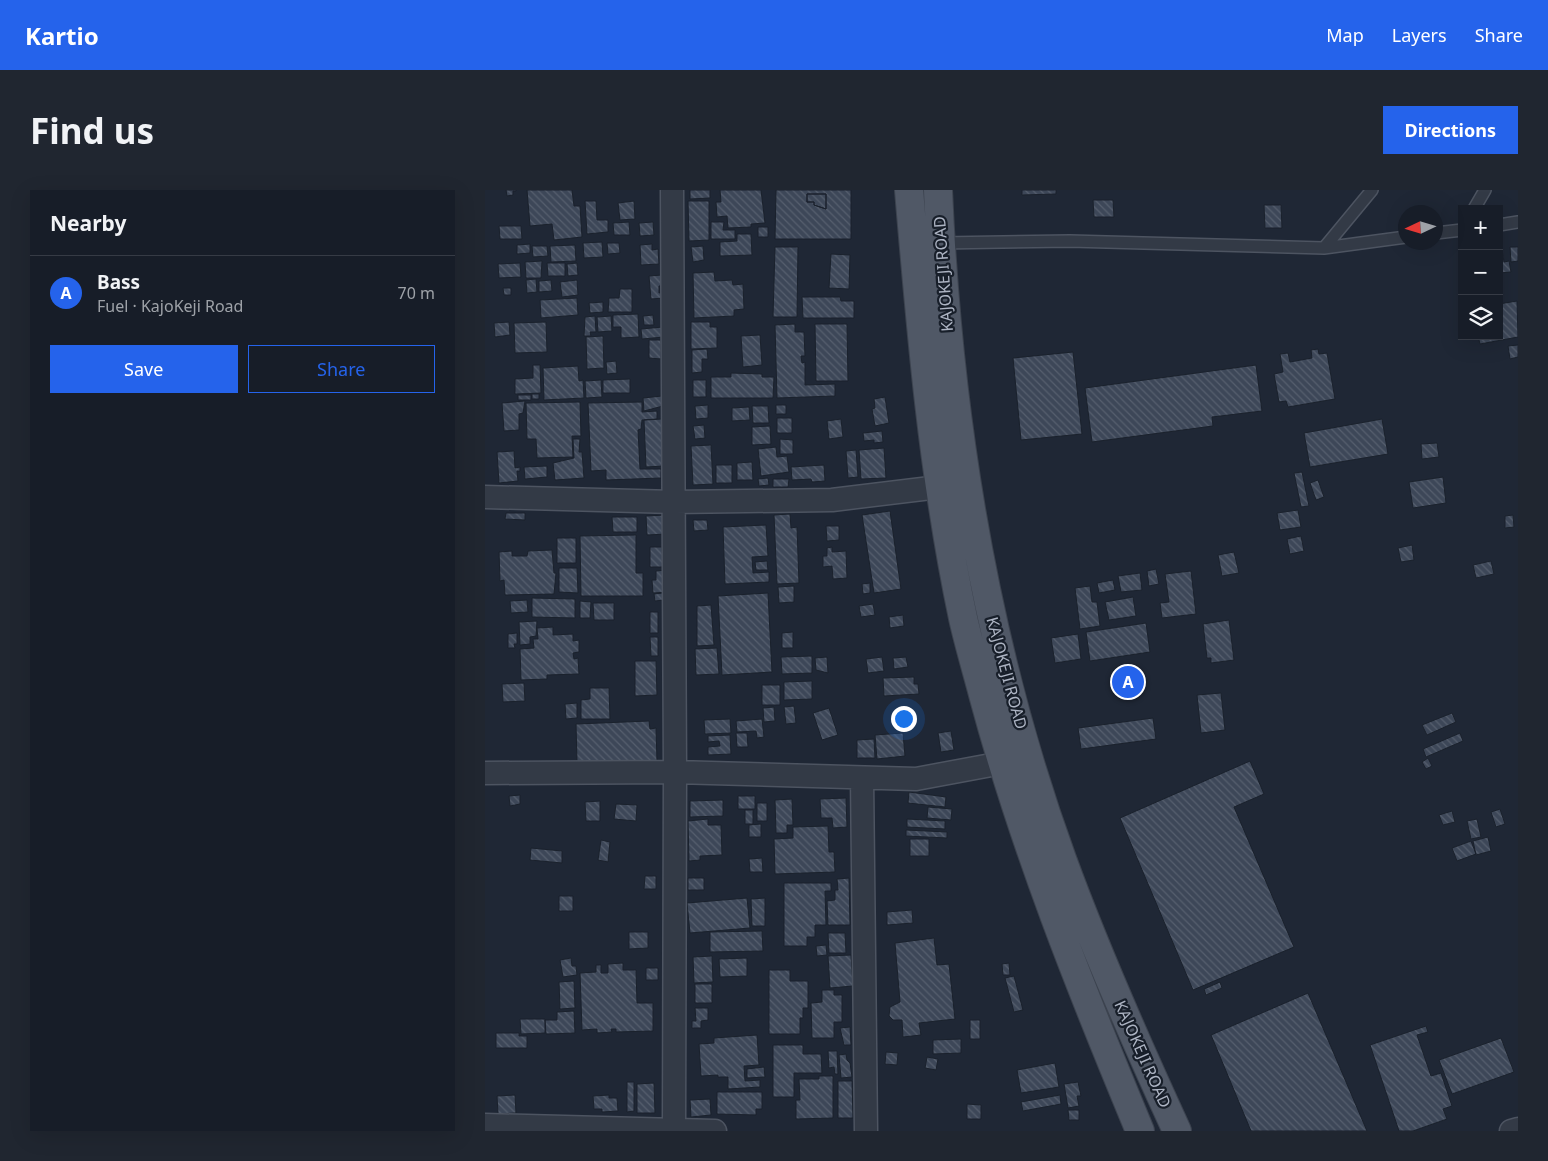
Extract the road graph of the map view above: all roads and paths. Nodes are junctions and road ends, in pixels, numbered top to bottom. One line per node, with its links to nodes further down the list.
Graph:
1 (672, 190): 16 (street)
2 (909, 190): 14 (main road, KAJOKEJI ROAD)
3 (939, 190): 12 (main road, KAJOKEJI ROAD)
4 (1372, 190): 13 (lane)
5 (1485, 190): 6 (lane)
6 (1476, 205)
7 (1518, 222): 8 (lane)
8 (1503, 224)
9 (1458, 230): 10 (lane)
10 (1443, 232)
11 (1398, 238): 13 (lane)
12 (941, 243): 13 (lane); 27 (main road, KAJOKEJI ROAD)
13 (1324, 248)
14 (939, 487): 16 (street); 17 (main road, KAJOKEJI ROAD)
15 (485, 497): 16 (street)
16 (674, 502): 18 (street)
17 (1002, 763): 20 (street); 26 (main road, KAJOKEJI ROAD)
18 (675, 772): 19 (street); 20 (street); 23 (street)
19 (485, 773)
20 (862, 778): 25 (street)
21 (485, 1125): 23 (street)
22 (1518, 1129): 28 (street)
23 (674, 1130): 24 (street)
24 (715, 1131)
25 (866, 1131)
26 (1140, 1131)
27 (1177, 1131)
28 (1511, 1131)

